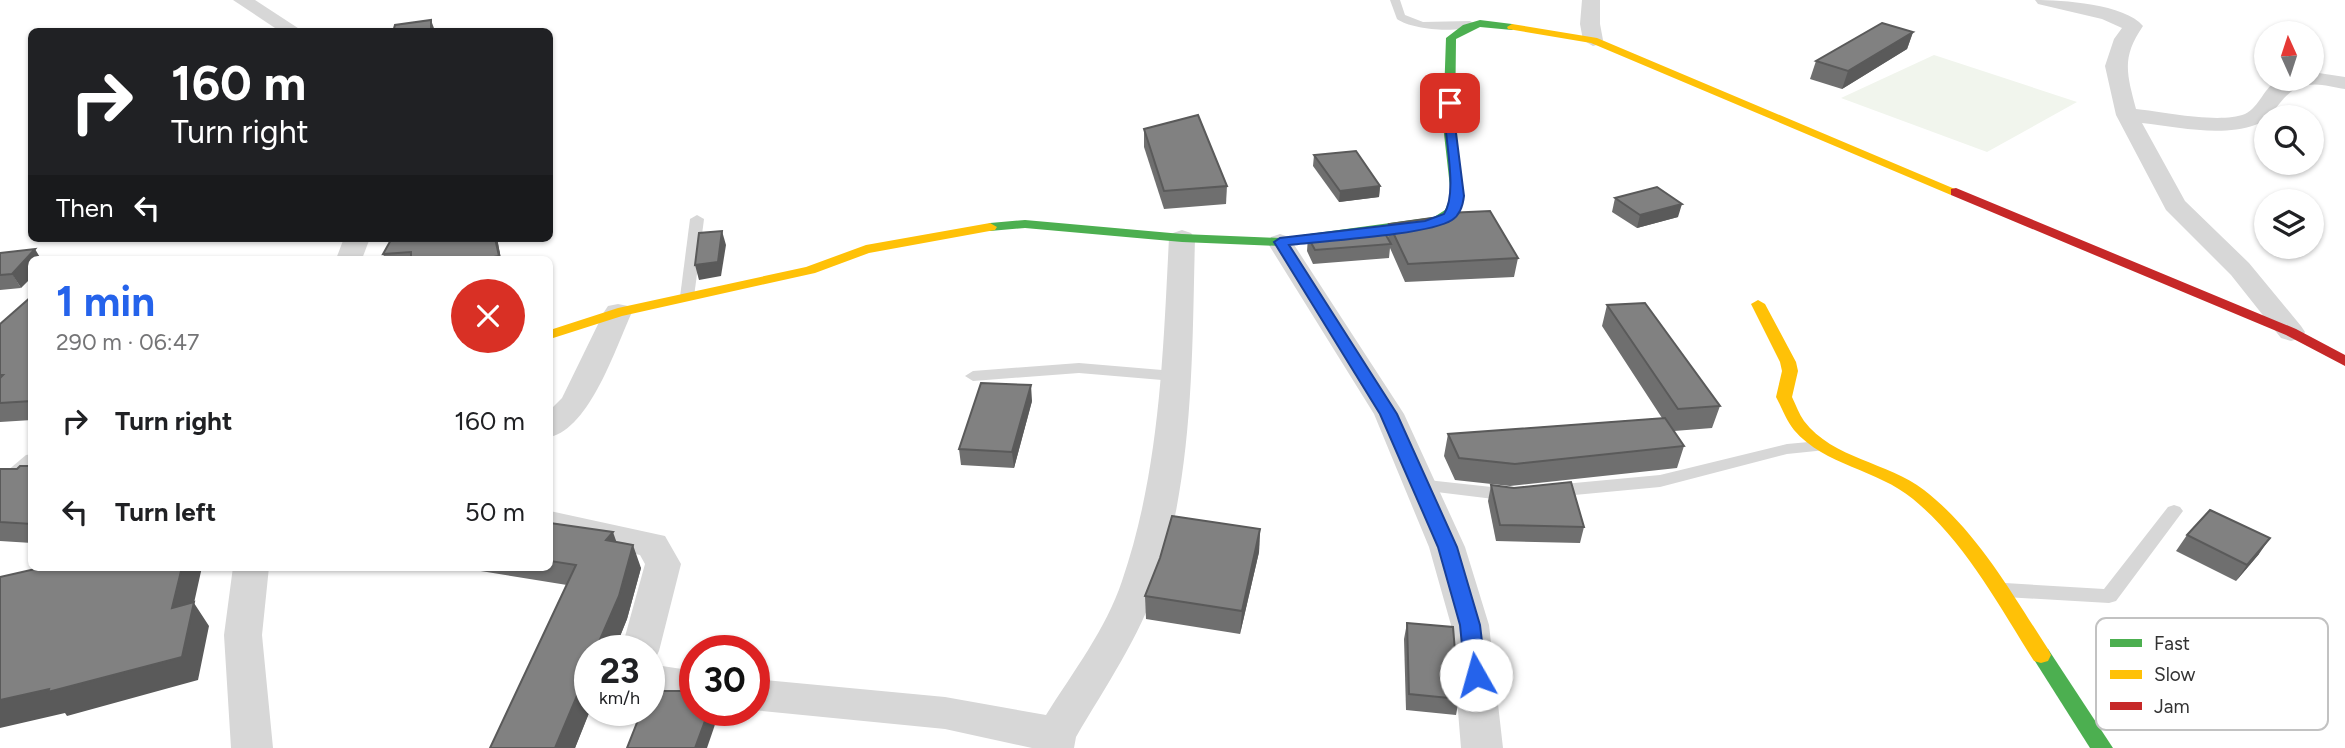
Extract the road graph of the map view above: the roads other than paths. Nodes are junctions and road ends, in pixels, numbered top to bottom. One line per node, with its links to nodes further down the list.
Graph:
1 (242, 0): 6 (street)
2 (1395, 0): 5 (lane)
3 (1591, 0): 7 (street)
4 (2044, 0): 11 (street)
5 (1470, 24): 7 (street); 14 (street)
6 (288, 28)
7 (1593, 40): 18 (street)
8 (2324, 80): 9 (street)
9 (2345, 83)
10 (2276, 91): 11 (street)
11 (2127, 115): 18 (street)
12 (696, 219): 15 (lane)
13 (1182, 239): 14 (street); 15 (street); 22 (street)
14 (1280, 242): 28 (street)
15 (687, 297): 17 (street)
16 (1758, 304): 24 (street)
17 (618, 312): 19 (street); 23 (street)
18 (2291, 332): 20 (street)
19 (553, 334)
20 (2345, 361)
21 (973, 376): 22 (lane)
22 (1174, 376): 35 (street)
23 (553, 424)
24 (1821, 446): 28 (lane); 32 (street)
25 (28, 462): 27 (lane)
26 (28, 481): 27 (lane)
27 (4, 483)
28 (1418, 485): 37 (street)
29 (2174, 511): 32 (lane)
30 (553, 524): 33 (street)
31 (251, 571): 36 (street)
32 (1999, 590): 38 (street)
33 (644, 635)
34 (770, 697): 35 (street)
35 (1055, 741)
36 (252, 748)
37 (1482, 748)
38 (2106, 748)

